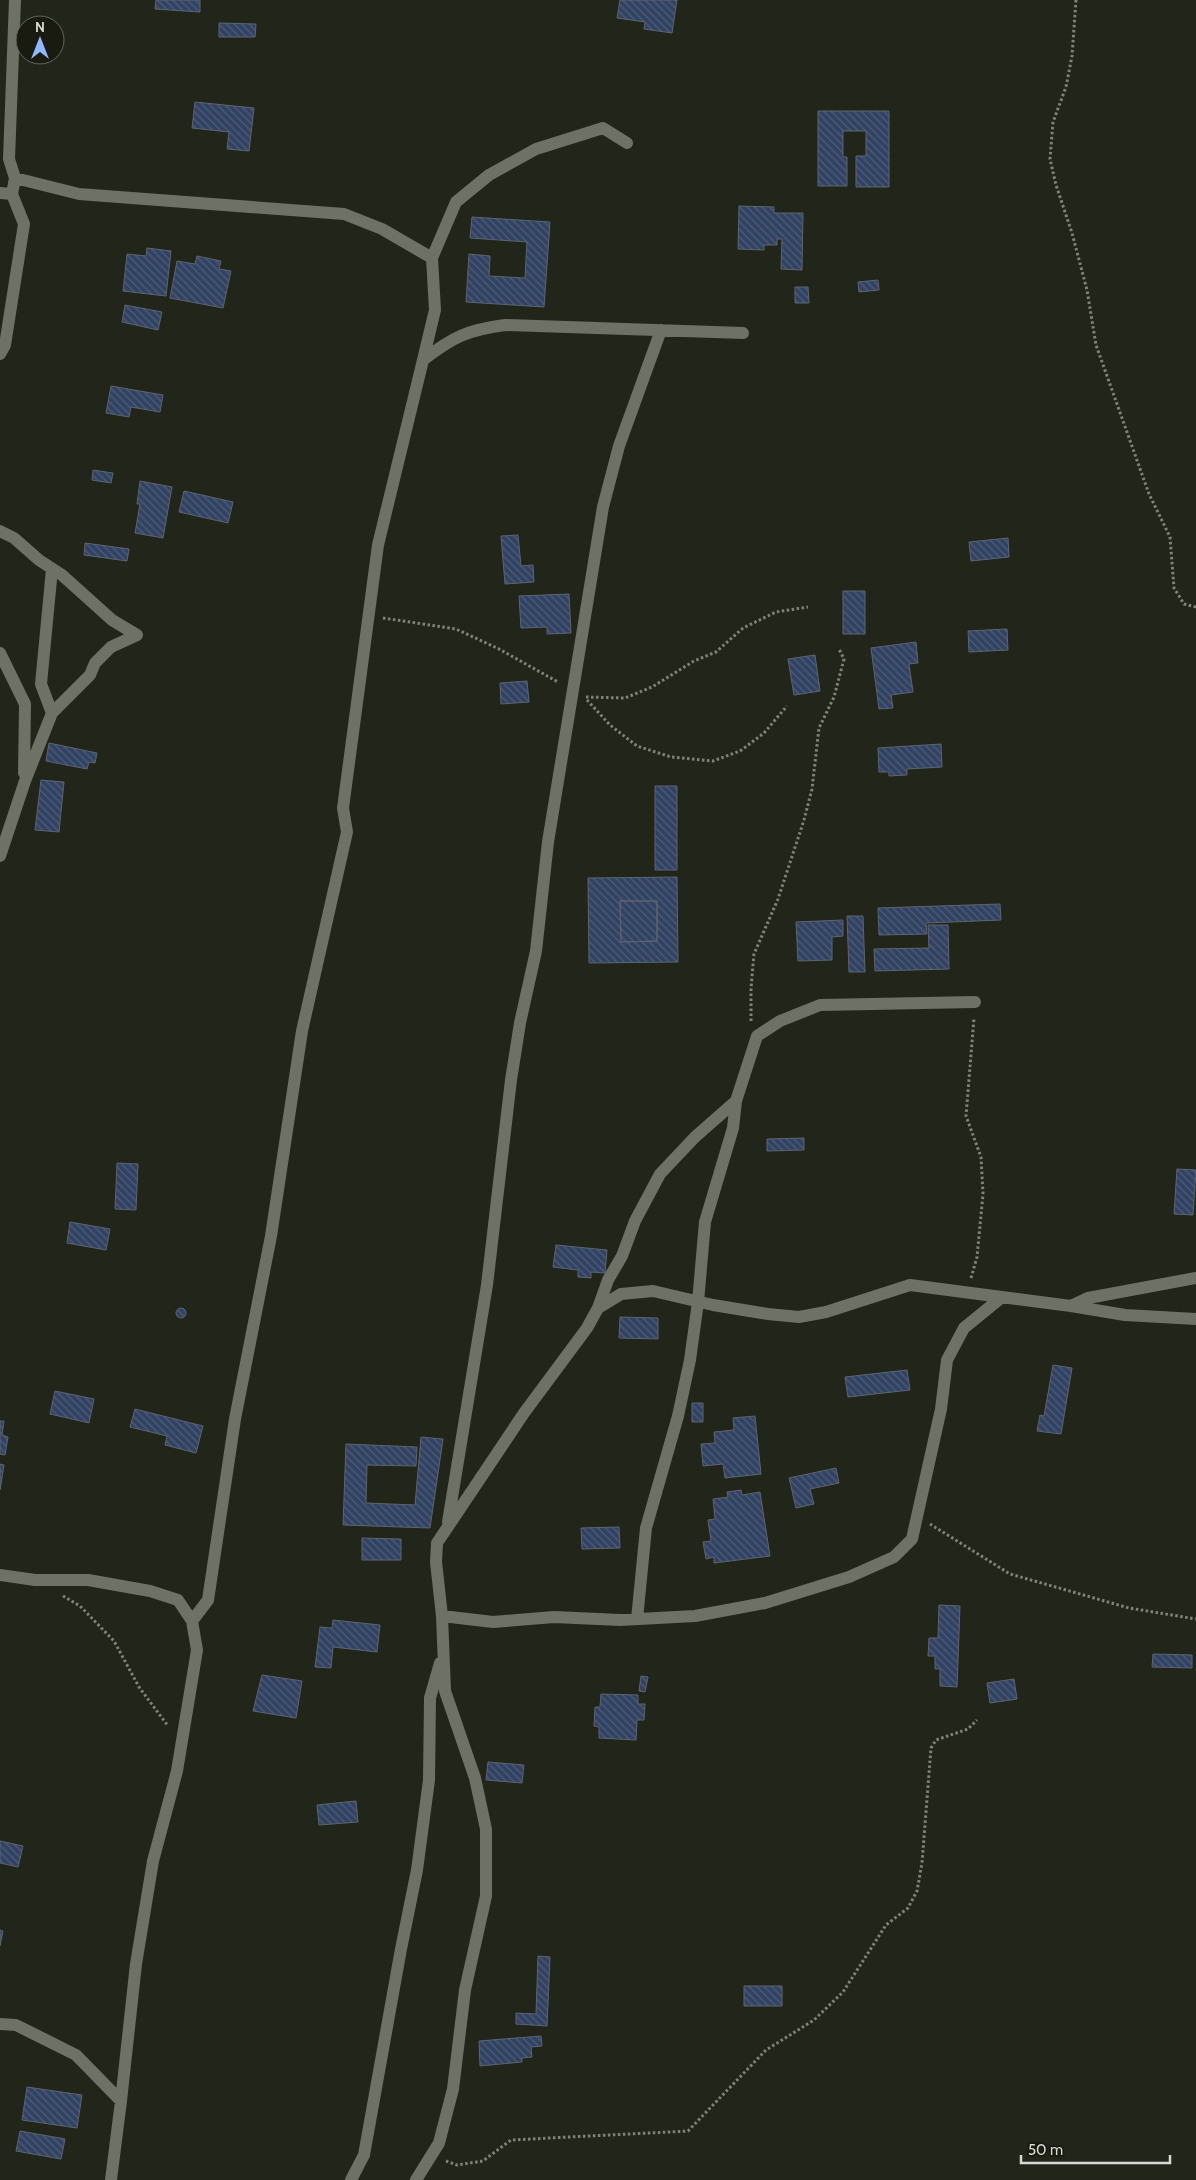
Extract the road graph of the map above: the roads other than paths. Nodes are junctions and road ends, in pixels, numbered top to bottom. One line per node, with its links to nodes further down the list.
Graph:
1 (15, 0): 3 (street)
2 (628, 143): 5 (street)
3 (15, 178): 4 (street); 5 (street)
4 (6, 194): 8 (street)
5 (432, 258): 9 (street)
6 (661, 330): 7 (street); 9 (street); 24 (street)
7 (743, 333)
8 (0, 354)
9 (423, 360): 28 (street)
10 (0, 531): 11 (street)
11 (52, 569): 13 (street); 13 (street)
12 (0, 653): 14 (street)
13 (52, 713): 14 (street)
14 (24, 781): 15 (street)
15 (0, 856)
16 (975, 1002): 17 (street)
17 (736, 1101): 20 (street); 22 (street)
18 (1196, 1278): 21 (street)
19 (1002, 1297): 20 (street); 21 (street); 27 (street)
20 (698, 1302): 22 (street); 27 (street)
21 (1071, 1306): 23 (street)
22 (598, 1308): 24 (street)
23 (1196, 1318)
24 (448, 1525): 26 (street)
25 (0, 1575): 28 (street)
26 (442, 1616): 27 (street); 29 (street)
27 (637, 1619)
28 (192, 1621): 31 (street)
29 (443, 1651): 33 (street); 34 (street)
30 (0, 2024): 31 (street)
31 (121, 2101): 32 (street)
32 (111, 2180)
33 (351, 2180)
34 (416, 2180)

